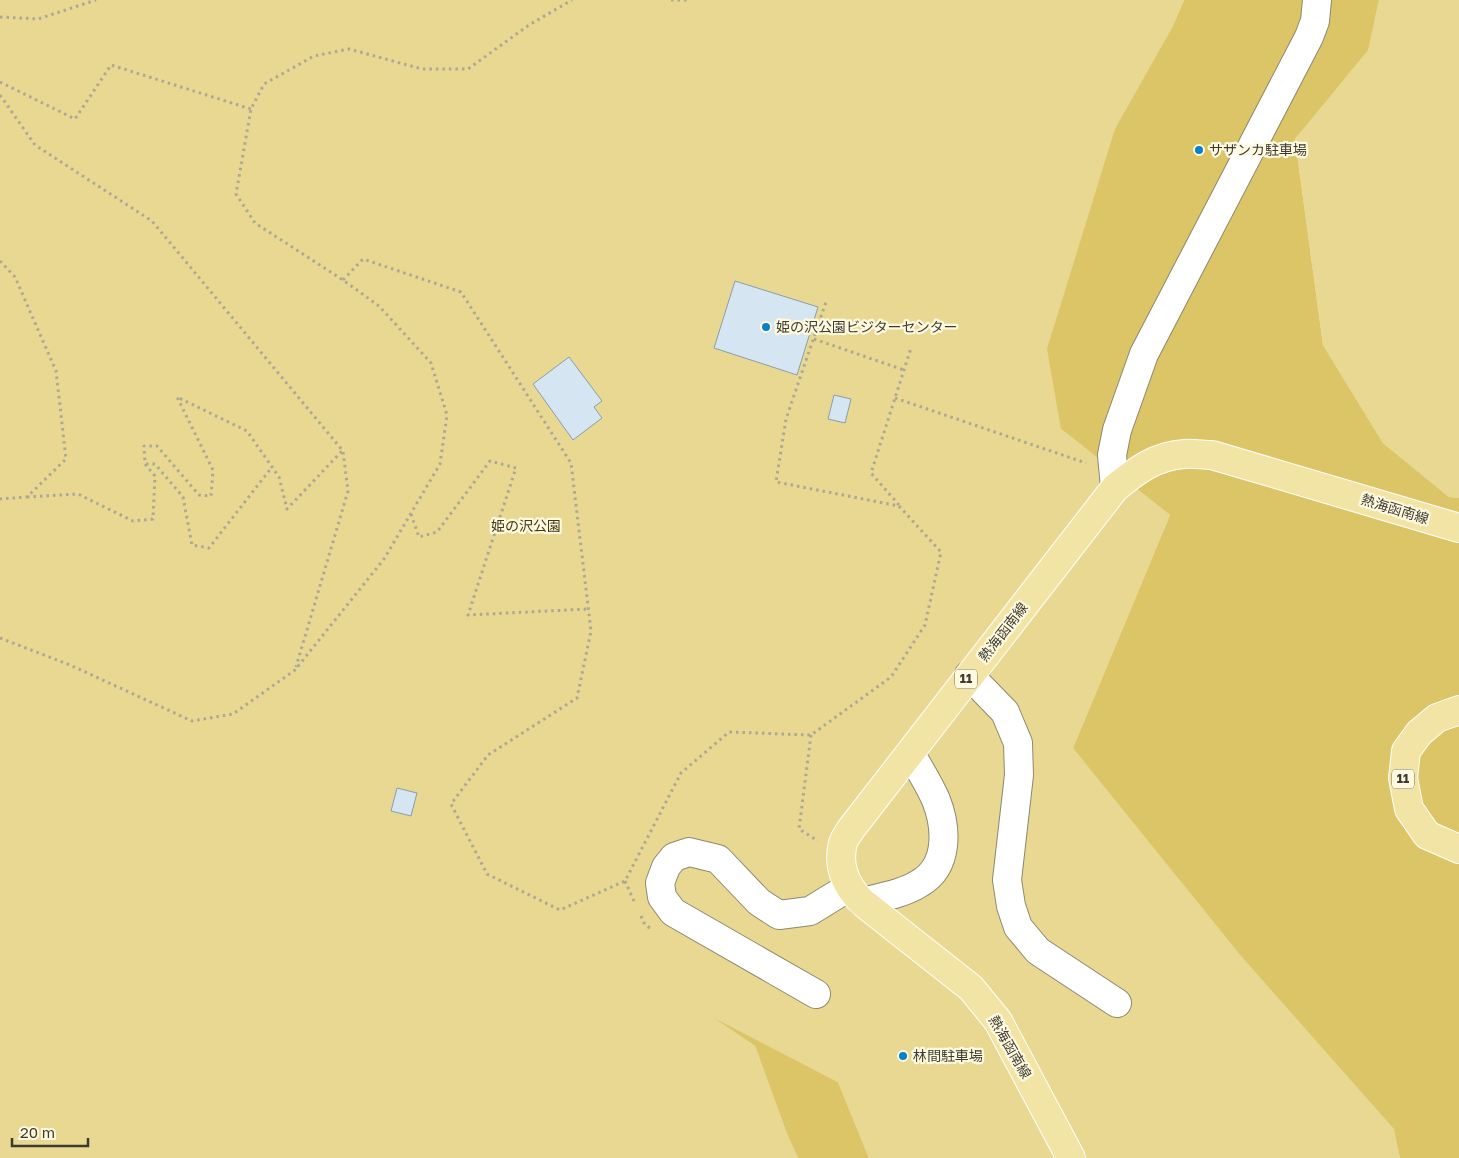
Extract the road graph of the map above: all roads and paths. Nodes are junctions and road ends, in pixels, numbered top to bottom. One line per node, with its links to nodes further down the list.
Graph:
1 (96, 0): 6 (path)
2 (572, 0): 9 (path)
3 (670, 0): 4 (path)
4 (688, 0)
5 (1317, 0): 21 (street)
6 (0, 17)
7 (0, 82): 9 (path)
8 (0, 95): 17 (path)
9 (251, 109): 11 (path)
10 (0, 261): 22 (path)
11 (343, 280): 25 (path); 27 (path)
12 (828, 299): 13 (path)
13 (814, 339): 15 (path); 24 (path)
14 (911, 348): 15 (path)
15 (904, 370): 16 (path)
16 (895, 398): 18 (path); 24 (path)
17 (343, 451): 20 (path); 29 (path)
18 (1085, 462)
19 (145, 464): 20 (path); 20 (path); 22 (path)
20 (272, 467)
21 (1114, 488): 26 (main road, 熱海函南線 / 11); 30 (main road, 熱海函南線 / 11)
22 (27, 497): 23 (path)
23 (0, 499)
24 (899, 506): 32 (path)
25 (411, 514): 27 (path); 29 (path)
26 (1459, 528)
27 (588, 609): 32 (path)
28 (0, 638): 29 (path)
29 (295, 670)
30 (969, 675): 33 (main road, 熱海函南線 / 11); 38 (street)
31 (1459, 710): 34 (main road, 11)
32 (810, 735): 35 (path)
33 (910, 752): 35 (main road, 熱海函南線 / 11); 36 (street)
34 (1459, 849)
35 (841, 857): 36 (main road, 熱海函南線 / 11)
36 (855, 894): 37 (street); 39 (main road, 熱海函南線)
37 (816, 994)
38 (1117, 1003)
39 (1071, 1158)

